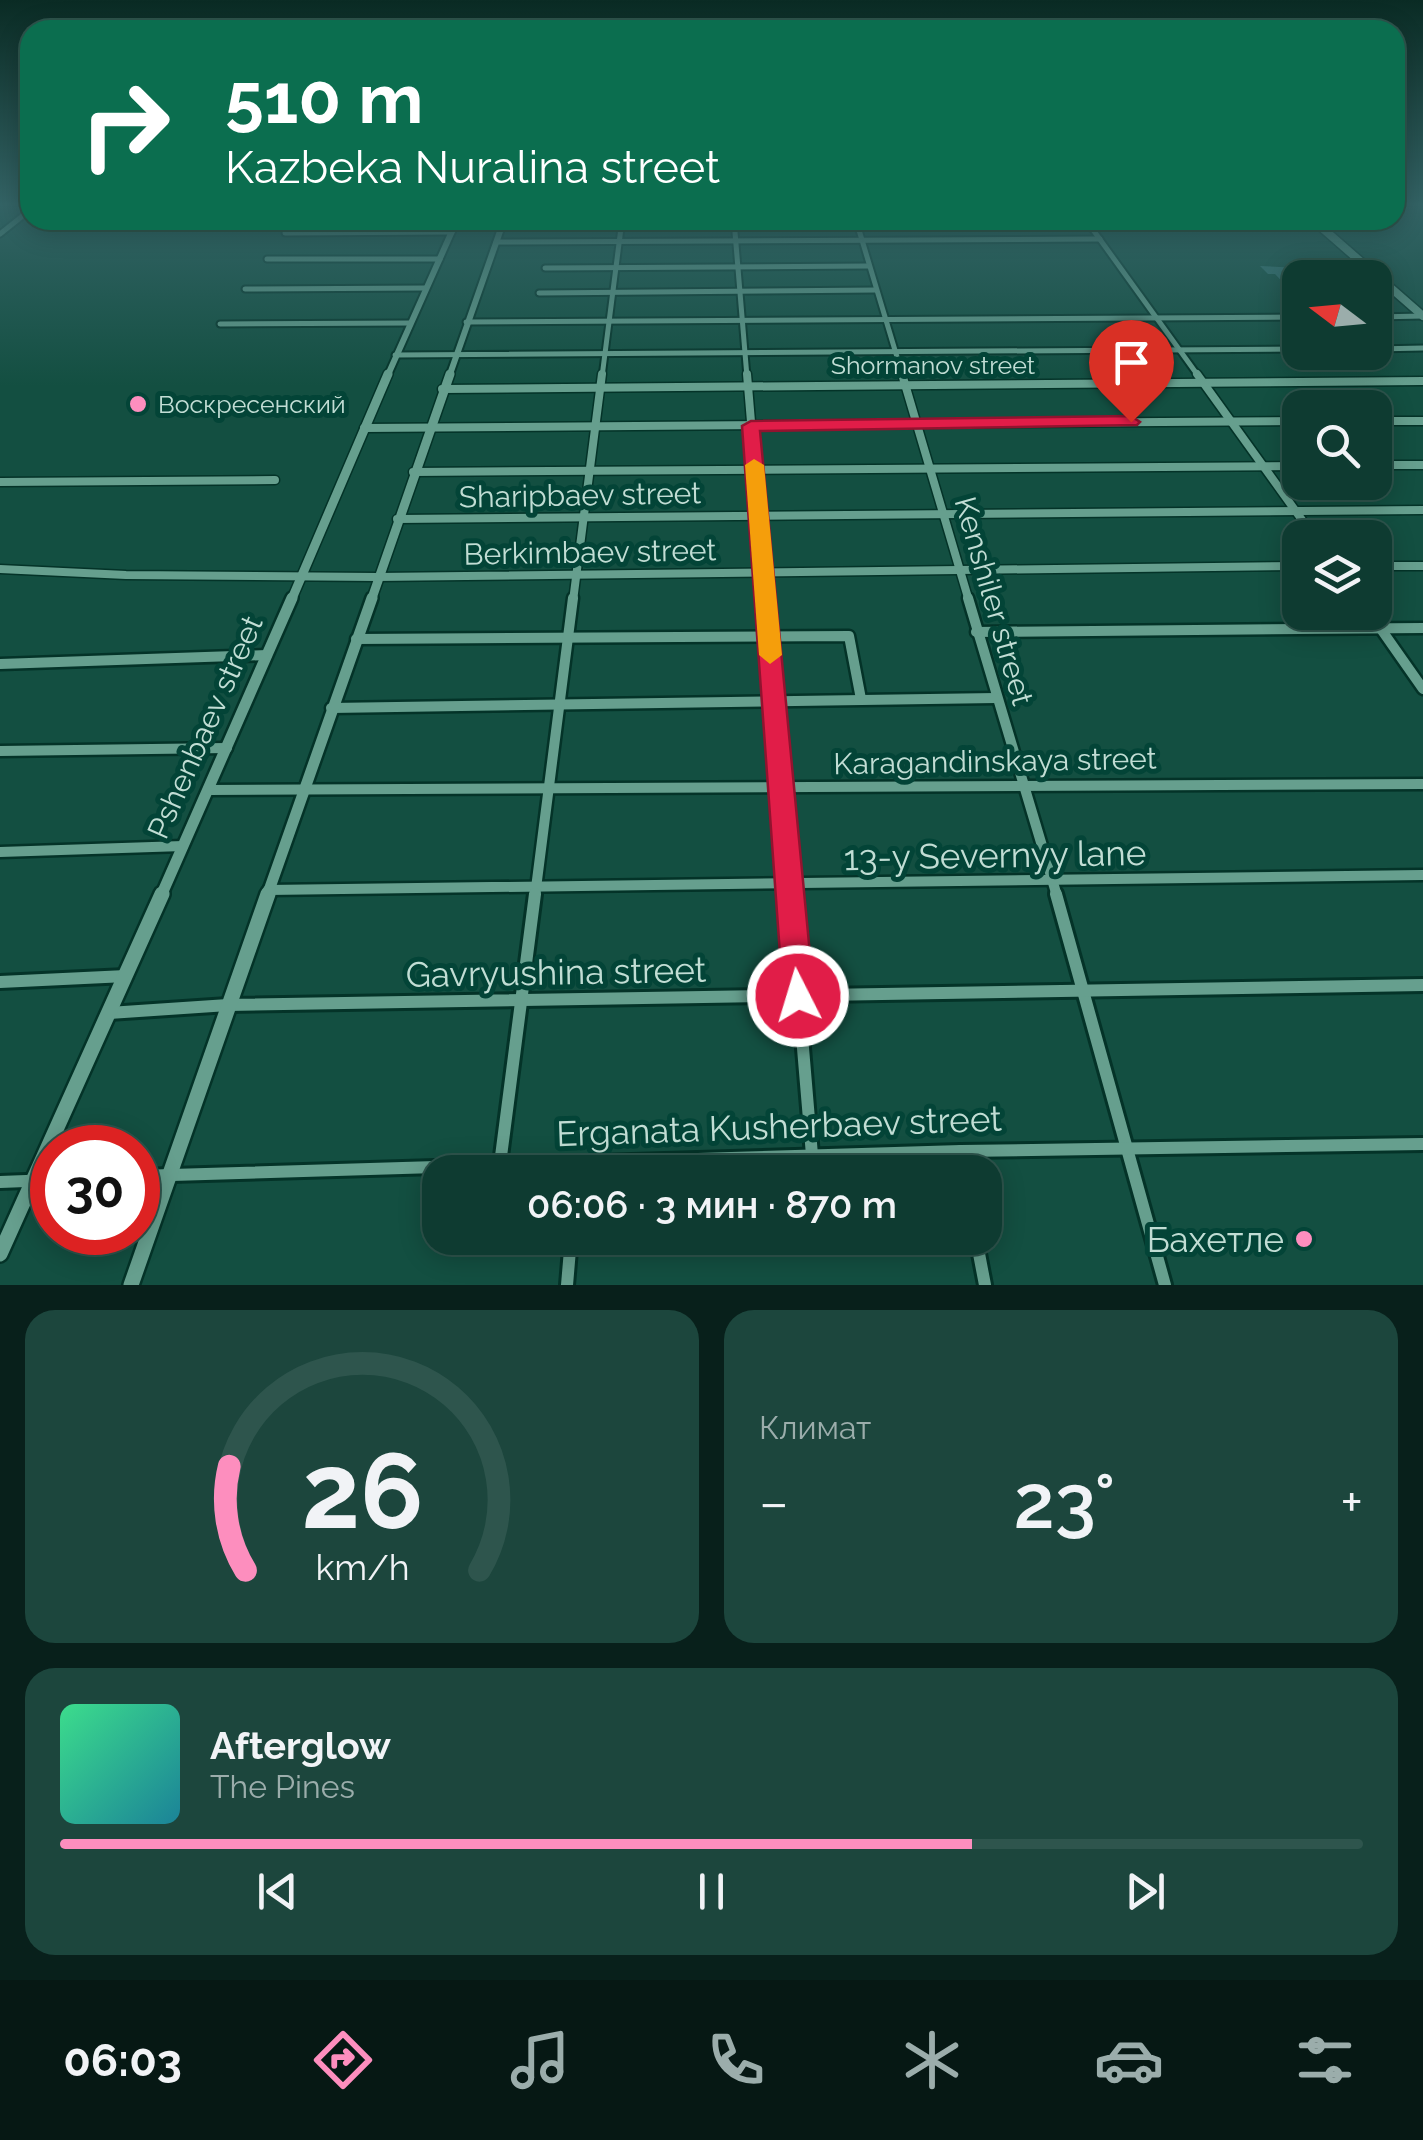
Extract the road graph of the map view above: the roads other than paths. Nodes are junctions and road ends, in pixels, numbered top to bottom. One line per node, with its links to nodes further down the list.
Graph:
1 (437, 266): 9 (street, Pshenbaev street)
2 (487, 266): 22 (street)
3 (738, 266): 4 (street); 7 (street); 12 (street)
4 (868, 266): 11 (street, Kenshiler street)
5 (1119, 266): 18 (street)
6 (1369, 266): 15 (main road)
7 (616, 267): 8 (street); 13 (street)
8 (544, 268)
9 (426, 288): 10 (street); 21 (street, Pshenbaev street)
10 (245, 289)
11 (876, 290): 12 (street); 19 (street, Kenshiler street)
12 (740, 291): 13 (street); 20 (street)
13 (614, 292): 14 (street); 23 (street)
14 (539, 293)
15 (1423, 314): 16 (street)
16 (1392, 315)
17 (1282, 317): 18 (street)
18 (1157, 318): 19 (street); 28 (street)
19 (884, 319): 20 (street); 29 (street, Kenshiler street)
20 (742, 320): 23 (street); 31 (street)
21 (411, 322): 24 (street); 32 (street, Pshenbaev street)
22 (466, 322): 23 (street); 33 (street)
23 (609, 322): 30 (street)
24 (220, 324)
25 (1423, 348): 27 (street)
26 (1282, 349): 28 (street)
27 (1392, 349)
28 (1178, 350): 29 (street); 35 (street)
29 (895, 352): 31 (street); 36 (street, Kenshiler street)
30 (605, 354): 31 (street); 33 (street); 38 (street)
31 (745, 354): 37 (street)
32 (396, 355): 33 (street); 47 (street, Pshenbaev street)
33 (454, 355): 39 (street)
34 (1423, 381): 35 (street, Shormanov street)
35 (1202, 383): 36 (street, Shormanov street); 40 (street)
36 (906, 384): 37 (street, Shormanov street); 44 (street, Kenshiler street)
37 (748, 386): 38 (street, Shormanov street); 45 (street)
38 (600, 388): 39 (street, Shormanov street); 46 (street)
39 (442, 390): 48 (street)
40 (1231, 420): 41 (street); 44 (street); 51 (street)
41 (1282, 421)
42 (1392, 421): 43 (street)
43 (1423, 421)
44 (916, 422): 45 (street); 53 (street, Kenshiler street)
45 (751, 426): 46 (street); 54 (street)
46 (594, 427): 48 (street); 56 (street)
47 (364, 428): 48 (street); 73 (street, Pshenbaev street)
48 (429, 428): 55 (street)
49 (1392, 465): 50 (street)
50 (1423, 465)
51 (1264, 466): 52 (street); 53 (street); 60 (street)
52 (1282, 466)
53 (930, 469): 54 (street); 61 (street, Kenshiler street)
54 (755, 470): 56 (street); 62 (street)
55 (414, 472): 56 (street); 64 (street)
56 (590, 472): 63 (street)
57 (275, 480): 58 (street)
58 (0, 482)
59 (1423, 510): 60 (street, Sharipbaev street)
60 (1296, 511): 61 (street, Sharipbaev street); 65 (street)
61 (943, 513): 62 (street, Sharipbaev street); 69 (street, Kenshiler street)
62 (758, 516): 63 (street, Sharipbaev street); 71 (street)
63 (584, 517): 64 (street, Sharipbaev street); 72 (street)
64 (397, 519): 74 (street)
65 (1303, 520)
66 (1282, 566): 69 (street, Berkimbaev street)
67 (1392, 566): 68 (street)
68 (1423, 566)
69 (958, 568): 71 (street, Berkimbaev street); 79 (street, Kenshiler street)
70 (0, 570): 73 (street, Berkimbaev street)
71 (763, 572): 72 (street, Berkimbaev street); 80 (street)
72 (576, 573): 74 (street, Berkimbaev street); 81 (street)
73 (301, 576): 74 (street, Berkimbaev street); 83 (street, Pshenbaev street)
74 (377, 576): 82 (street)
75 (1423, 628): 76 (street)
76 (1392, 629)
77 (1282, 630): 79 (street)
78 (1381, 630): 85 (street)
79 (976, 632): 86 (street, Kenshiler street)
80 (768, 635): 81 (street); 87 (street); 88 (street)
81 (570, 636): 82 (street); 89 (street)
82 (355, 639): 90 (street)
83 (267, 655): 84 (street); 91 (street, Pshenbaev street)
84 (0, 664)
85 (1423, 688)
86 (996, 698): 87 (street); 93 (street, Kenshiler street)
87 (861, 699): 88 (street)
88 (774, 700): 89 (street); 96 (street)
89 (561, 704): 90 (street); 98 (street)
90 (331, 708): 95 (street)
91 (227, 748): 92 (street); 97 (street, Pshenbaev street)
92 (0, 750)
93 (1022, 783): 94 (street, Karagandinskaya street); 96 (street, Karagandinskaya street); 102 (street, Kenshiler street)
94 (1423, 784)
95 (303, 788): 97 (street, Karagandinskaya street); 98 (street, Karagandinskaya street); 104 (street)
96 (781, 789): 98 (street, Karagandinskaya street); 103 (street)
97 (208, 790): 99 (street, Pshenbaev street)
98 (548, 790): 105 (street)
99 (183, 846): 100 (street); 106 (street, Pshenbaev street)
100 (0, 852)
101 (1423, 876): 102 (street, 13-y Severnyy lane)
102 (1051, 881): 103 (street, 13-y Severnyy lane); 109 (street, Kenshiler street)
103 (789, 886): 105 (street, 13-y Severnyy lane); 110 (street)
104 (268, 890): 105 (street, 13-y Severnyy lane); 112 (street)
105 (534, 890): 111 (street)
106 (126, 976): 107 (street); 113 (street, Pshenbaev street)
107 (0, 982)
108 (1423, 985): 109 (street, Gavryushina street)
109 (1085, 991): 110 (street, Gavryushina street); 116 (street, Kenshiler street)
110 (798, 996): 111 (street, Gavryushina street); 119 (street)
111 (518, 1000): 112 (street, Gavryushina street); 118 (street)
112 (228, 1005): 113 (street, Gavryushina street); 122 (street)
113 (109, 1012): 114 (street, Pshenbaev street)
114 (58, 1125)
115 (1423, 1144): 116 (street, Erganata Kusherbaev street)
116 (1124, 1148): 117 (street, Erganata Kusherbaev street); 133 (street, Kenshiler street)
117 (960, 1151): 119 (street, Erganata Kusherbaev street); 120 (street)
118 (501, 1155)
119 (812, 1155)
120 (961, 1155)
121 (422, 1166): 122 (street, Erganata Kusherbaev street)
122 (169, 1174): 123 (street, Erganata Kusherbaev street); 130 (street)
123 (160, 1175)
124 (0, 1182): 125 (street)
125 (30, 1182)
126 (30, 1186): 127 (street, Pshenbaev street)
127 (0, 1254)
128 (570, 1255): 131 (street)
129 (979, 1255): 132 (street)
130 (131, 1285)
131 (567, 1285)
132 (985, 1285)
133 (1165, 1285)

